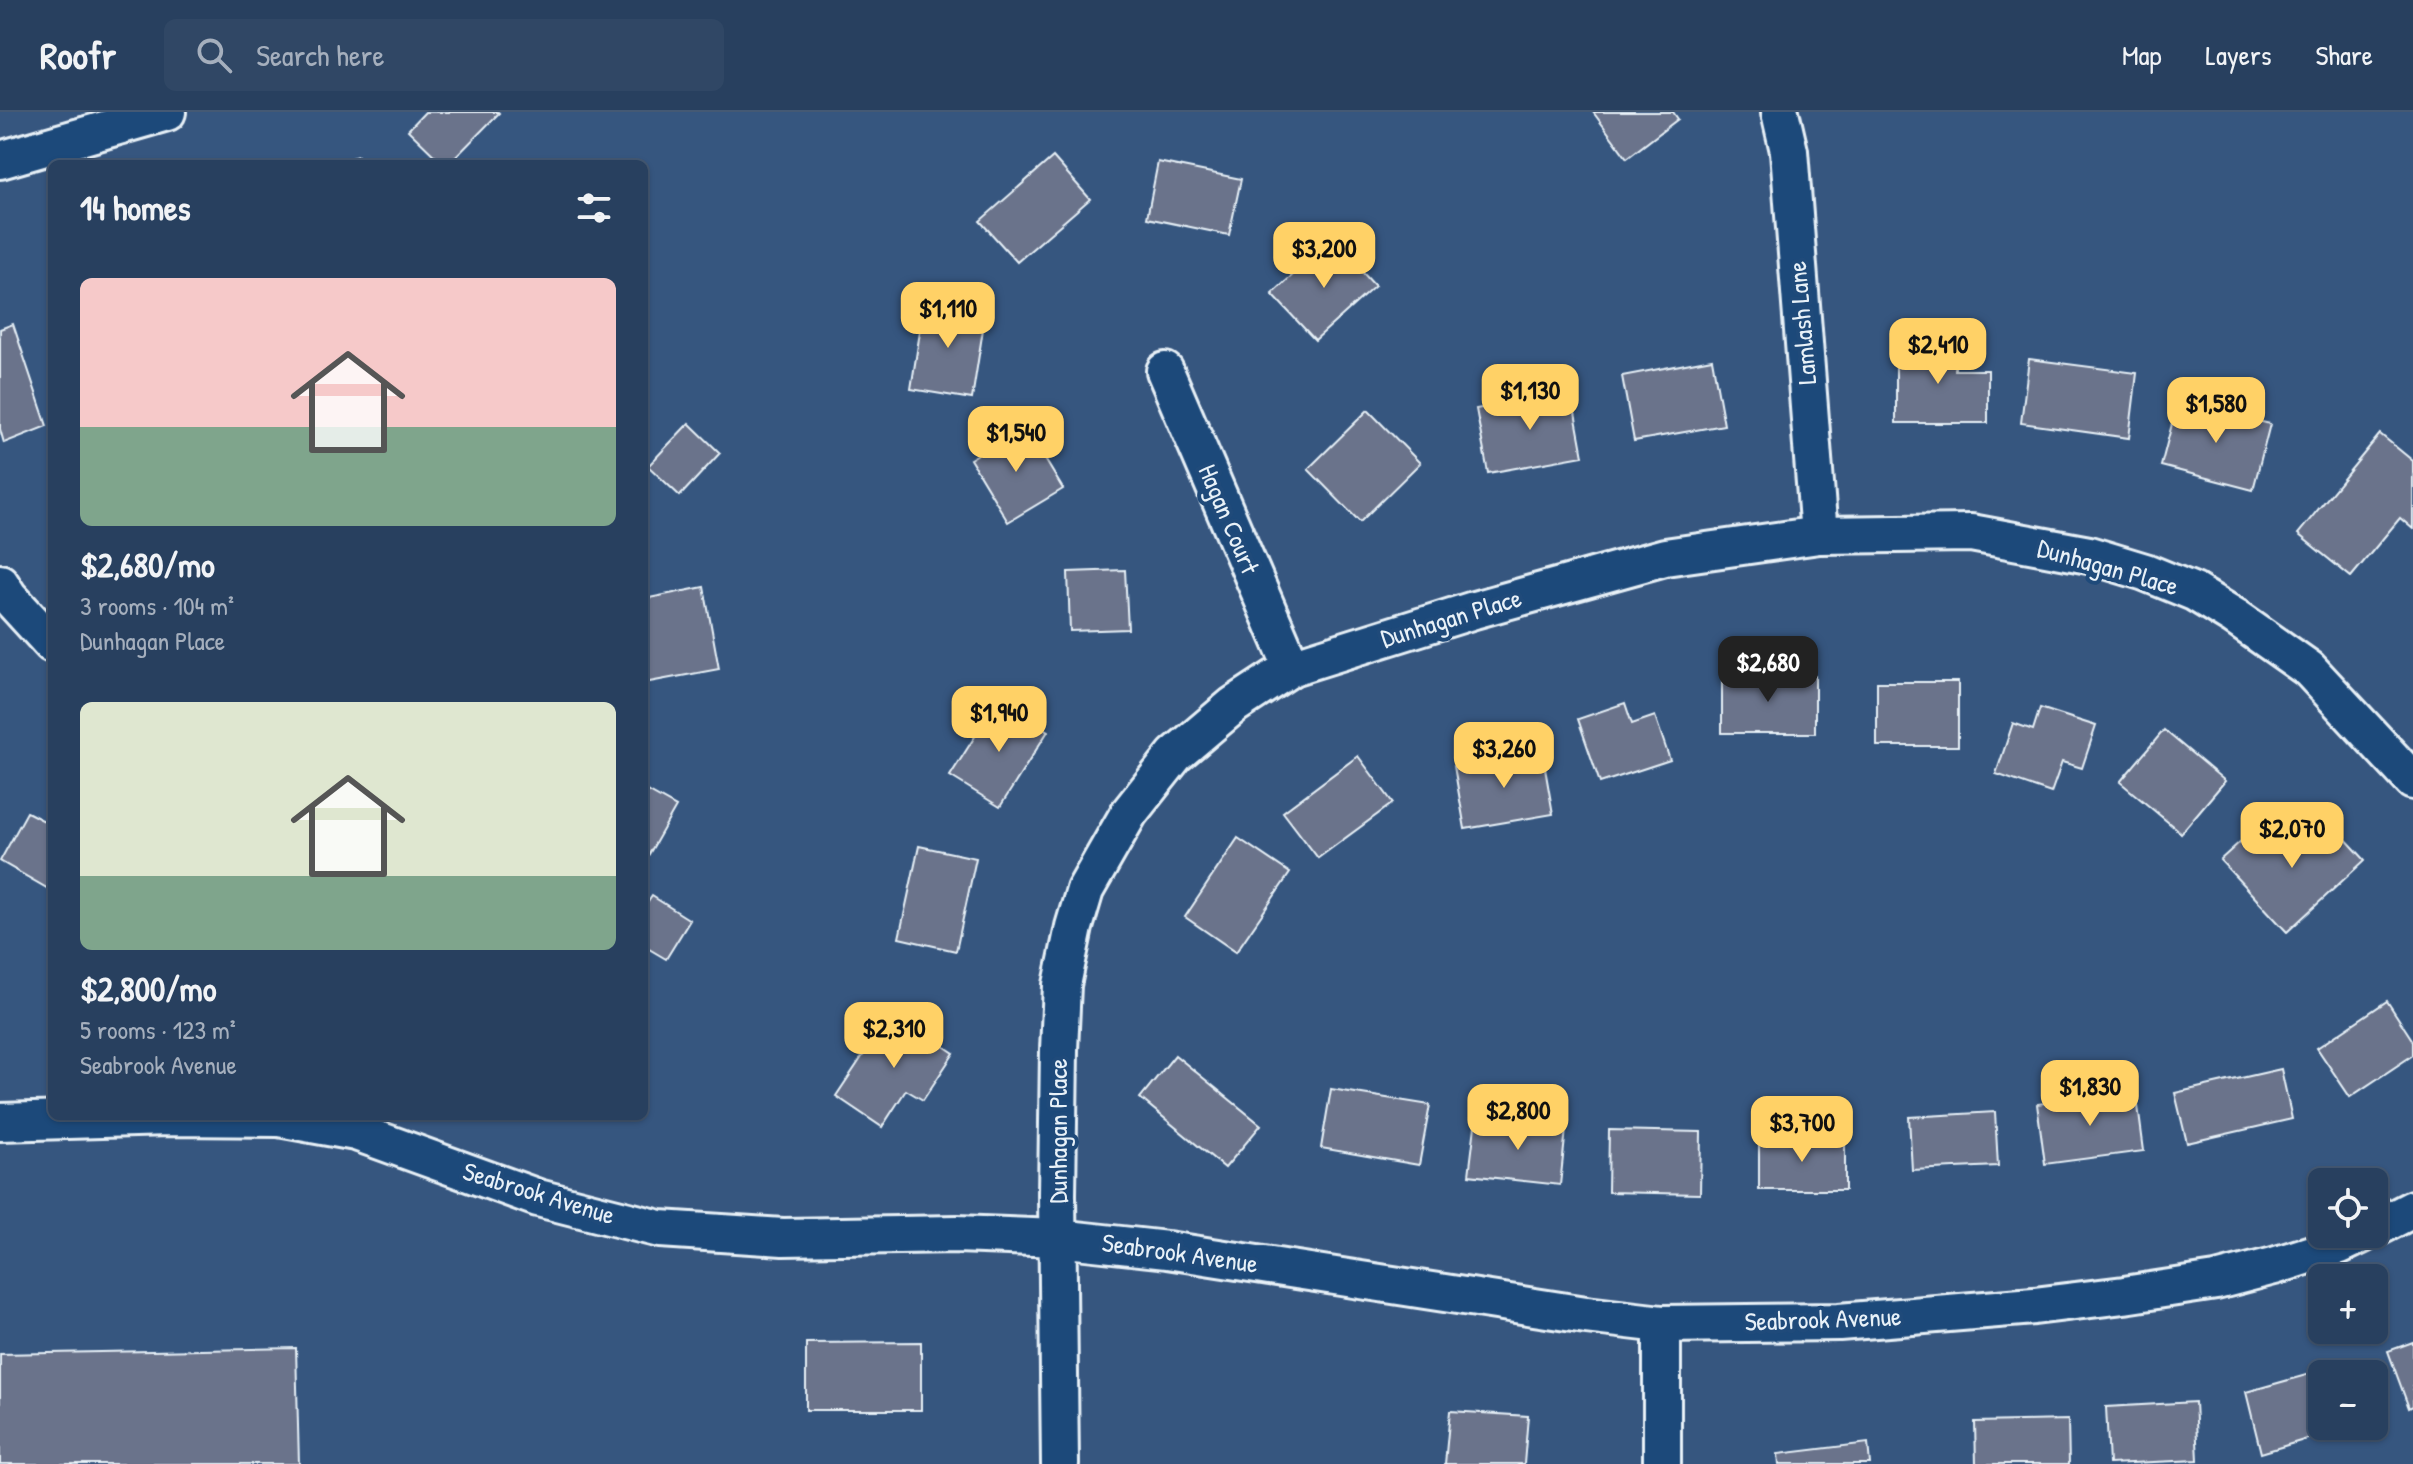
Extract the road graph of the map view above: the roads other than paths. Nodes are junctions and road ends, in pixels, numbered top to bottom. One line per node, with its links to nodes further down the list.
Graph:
1 (167, 112): 3 (street)
2 (1780, 112): 5 (street, Lamlash Lane)
3 (0, 160)
4 (1165, 371): 8 (street, Hagan Court)
5 (1819, 535): 8 (street, Dunhagan Place); 9 (street, Dunhagan Place)
6 (0, 583): 7 (street)
7 (48, 640)
8 (1292, 667): 15 (street, Dunhagan Place)
9 (2413, 781)
10 (68, 1120): 12 (street, Seabrook Avenue)
11 (290, 1120): 15 (street, Seabrook Avenue)
12 (0, 1122)
13 (2413, 1209): 14 (street)
14 (2388, 1222)
15 (1058, 1238): 17 (street, Seabrook Avenue); 18 (street, Dunhagan Place)
16 (2331, 1248): 17 (street, Seabrook Avenue)
17 (1662, 1324): 19 (street)
18 (1060, 1464)
19 (1662, 1464)

